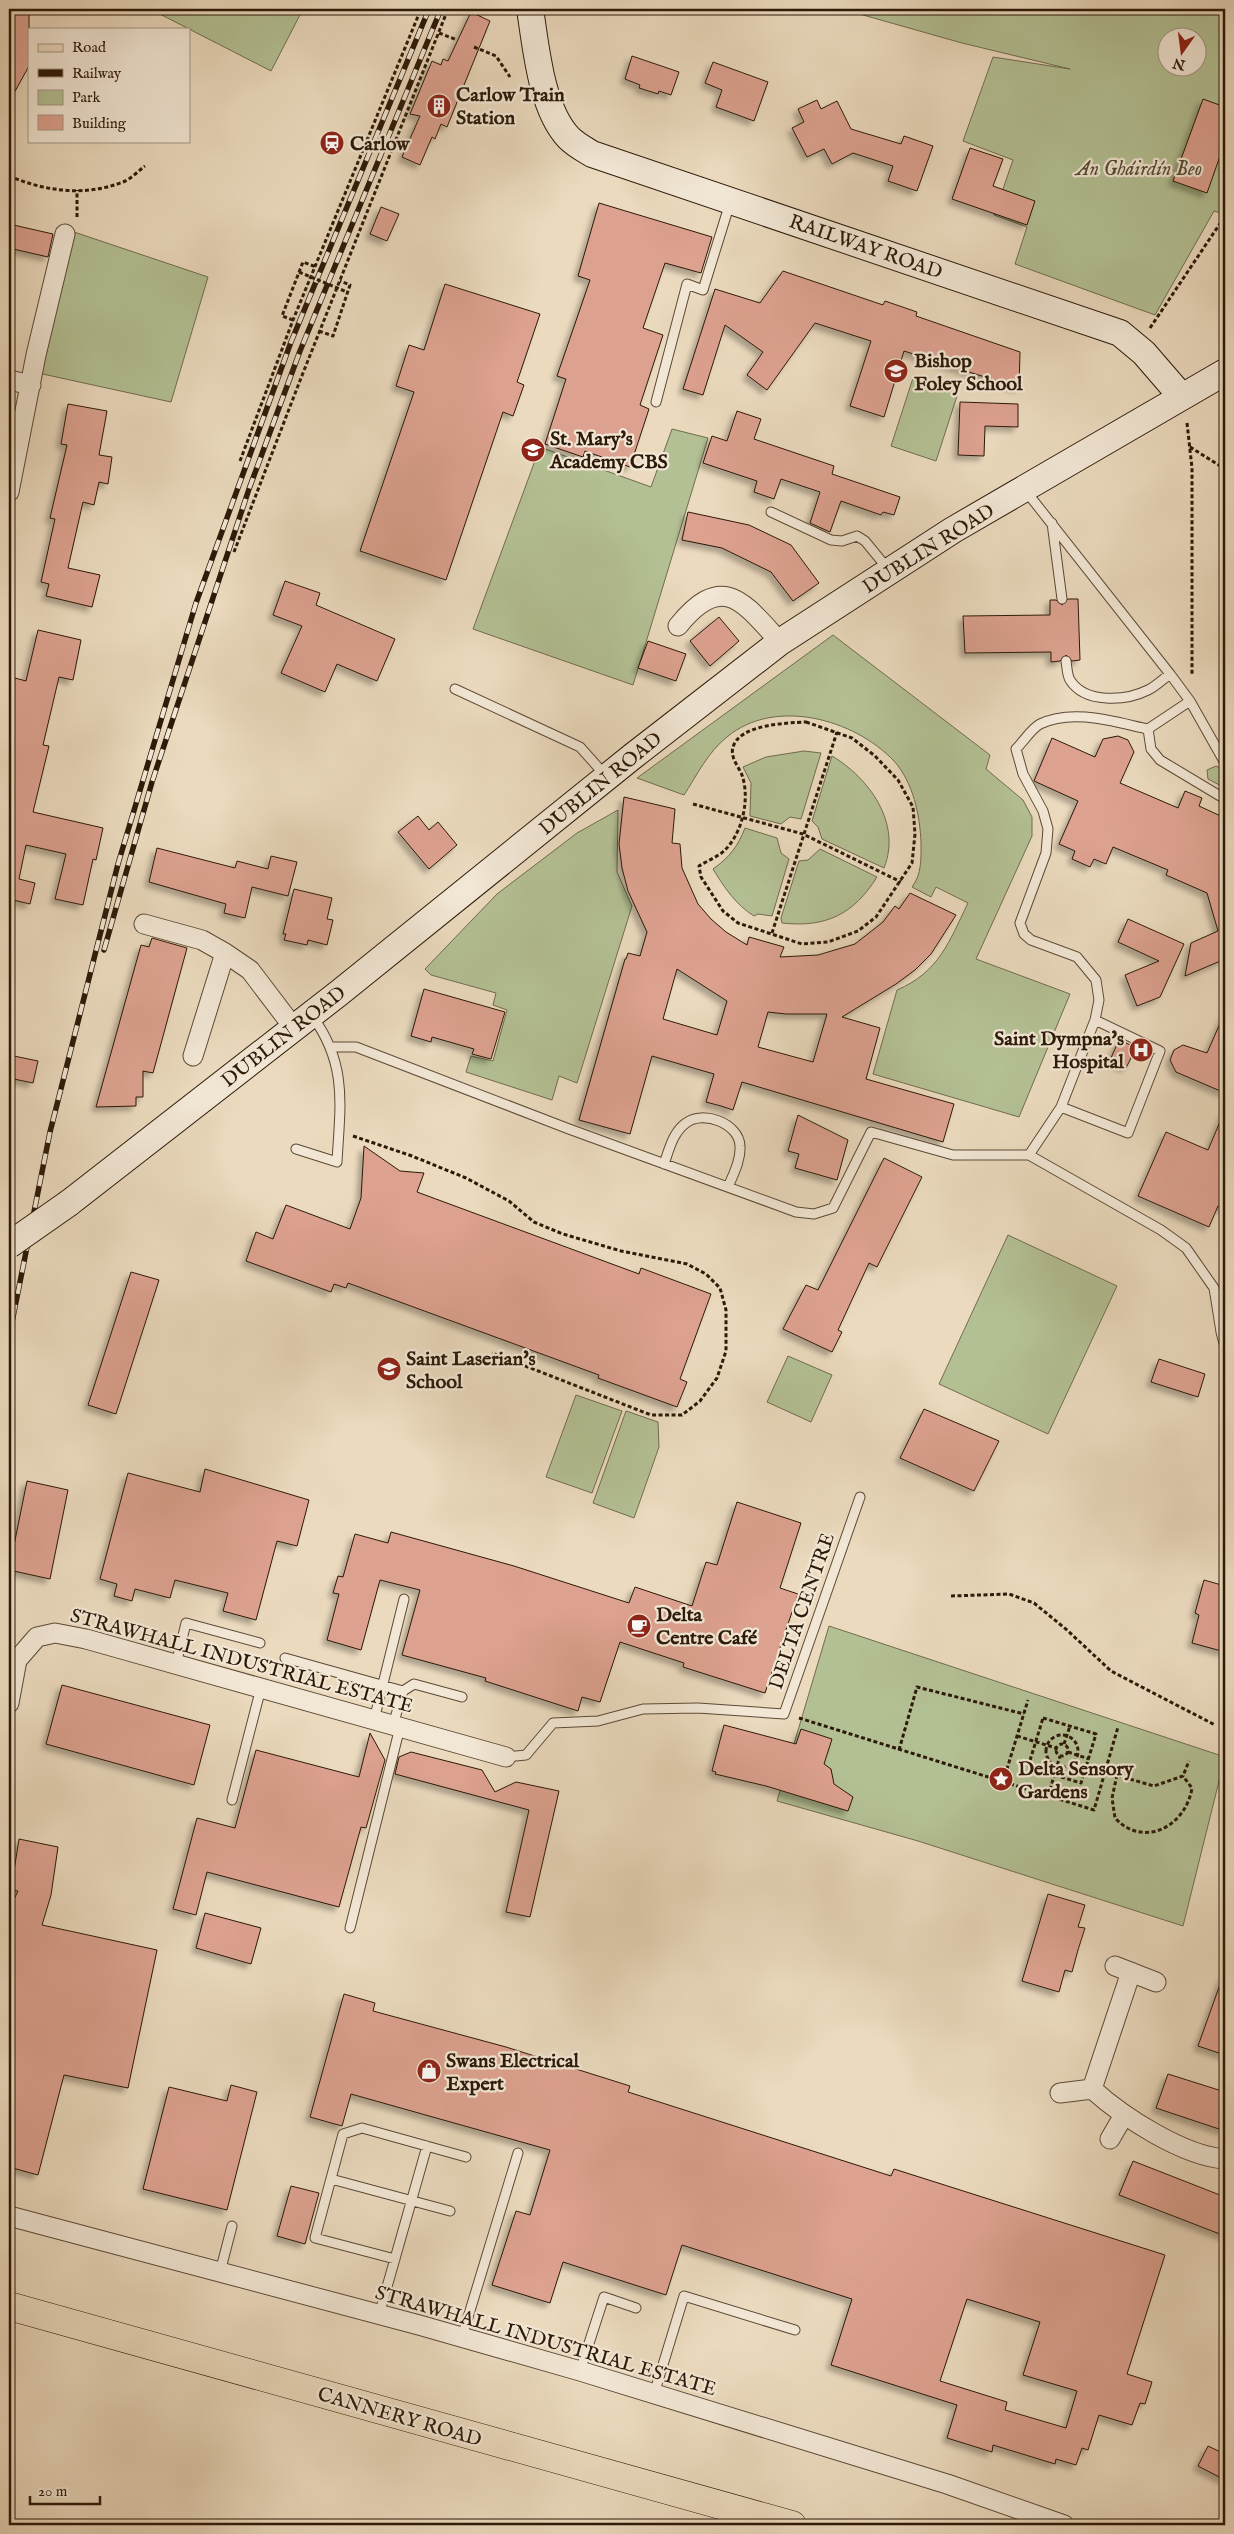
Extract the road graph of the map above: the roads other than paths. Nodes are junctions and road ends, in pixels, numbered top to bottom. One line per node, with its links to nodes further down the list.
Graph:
1 (530, 9): 2 (main road, RAILWAY ROAD)
2 (731, 201): 7 (main road, RAILWAY ROAD); 8 (lane)
3 (65, 234): 6 (street)
4 (1225, 372): 7 (main road, DUBLIN ROAD)
5 (9, 380): 6 (street)
6 (31, 385): 10 (street)
7 (1182, 397): 9 (main road, DUBLIN ROAD)
8 (656, 402)
9 (1024, 489): 12 (lane); 13 (main road, DUBLIN ROAD)
10 (9, 492)
11 (771, 512): 13 (lane)
12 (1052, 522): 14 (lane); 18 (lane)
13 (890, 571): 16 (main road, DUBLIN ROAD)
14 (1062, 599)
15 (678, 626): 16 (street)
16 (780, 642): 23 (main road, DUBLIN ROAD)
17 (1066, 661): 18 (lane)
18 (1170, 674): 20 (lane)
19 (456, 689): 23 (lane)
20 (1188, 698): 21 (lane); 22 (lane)
21 (1148, 729): 24 (lane); 27 (lane)
22 (1225, 763)
23 (606, 777): 28 (main road, DUBLIN ROAD)
24 (1225, 799)
25 (144, 924): 26 (street)
26 (225, 953): 28 (street); 30 (street)
27 (1095, 1020): 31 (lane); 31 (lane)
28 (302, 1021): 29 (lane); 36 (main road, DUBLIN ROAD, bridge)
29 (331, 1047): 32 (lane); 34 (lane)
30 (193, 1056)
31 (1061, 1107): 33 (lane)
32 (296, 1149)
33 (1030, 1155): 35 (lane); 37 (lane)
34 (664, 1164): 35 (lane); 35 (lane)
35 (728, 1187)
36 (9, 1245)
37 (1225, 1347)
38 (860, 1497): 50 (lane, DELTA CENTRE)
39 (404, 1599): 43 (lane)
40 (260, 1643): 42 (lane)
41 (285, 1658): 43 (lane)
42 (176, 1664): 44 (street, STRAWHALL INDUSTRIAL ESTATE); 47 (street, STRAWHALL INDUSTRIAL ESTATE)
43 (383, 1685): 45 (lane); 48 (lane)
44 (260, 1688): 48 (street, STRAWHALL INDUSTRIAL ESTATE); 51 (lane)
45 (404, 1691): 46 (lane); 49 (lane)
46 (462, 1697)
47 (9, 1703)
48 (374, 1720): 49 (street, STRAWHALL INDUSTRIAL ESTATE)
49 (397, 1726): 50 (street, STRAWHALL INDUSTRIAL ESTATE); 52 (lane)
50 (506, 1757)
51 (232, 1800)
52 (350, 1928)
53 (1156, 1982): 54 (street)
54 (1092, 2089): 55 (street); 56 (street)
55 (1060, 2093)
56 (1124, 2115): 57 (street); 61 (street)
57 (1110, 2139)
58 (427, 2146): 60 (lane); 62 (lane); 63 (lane)
59 (518, 2153): 73 (lane)
60 (466, 2157)
61 (1225, 2159)
62 (331, 2179): 63 (lane); 67 (lane)
63 (411, 2200): 64 (lane); 67 (lane)
64 (450, 2211)
65 (9, 2216): 68 (street, STRAWHALL INDUSTRIAL ESTATE)
66 (232, 2226): 68 (lane)
67 (395, 2259): 71 (lane)
68 (220, 2272): 71 (street, STRAWHALL INDUSTRIAL ESTATE)
69 (9, 2306): 76 (main road, CANNERY ROAD)
70 (636, 2308): 74 (lane)
71 (379, 2315): 73 (street, STRAWHALL INDUSTRIAL ESTATE)
72 (794, 2330): 75 (lane)
73 (462, 2337): 74 (street, STRAWHALL INDUSTRIAL ESTATE)
74 (580, 2371): 75 (street, STRAWHALL INDUSTRIAL ESTATE)
75 (654, 2394): 77 (street, STRAWHALL INDUSTRIAL ESTATE)
76 (792, 2525)
77 (1064, 2525)

